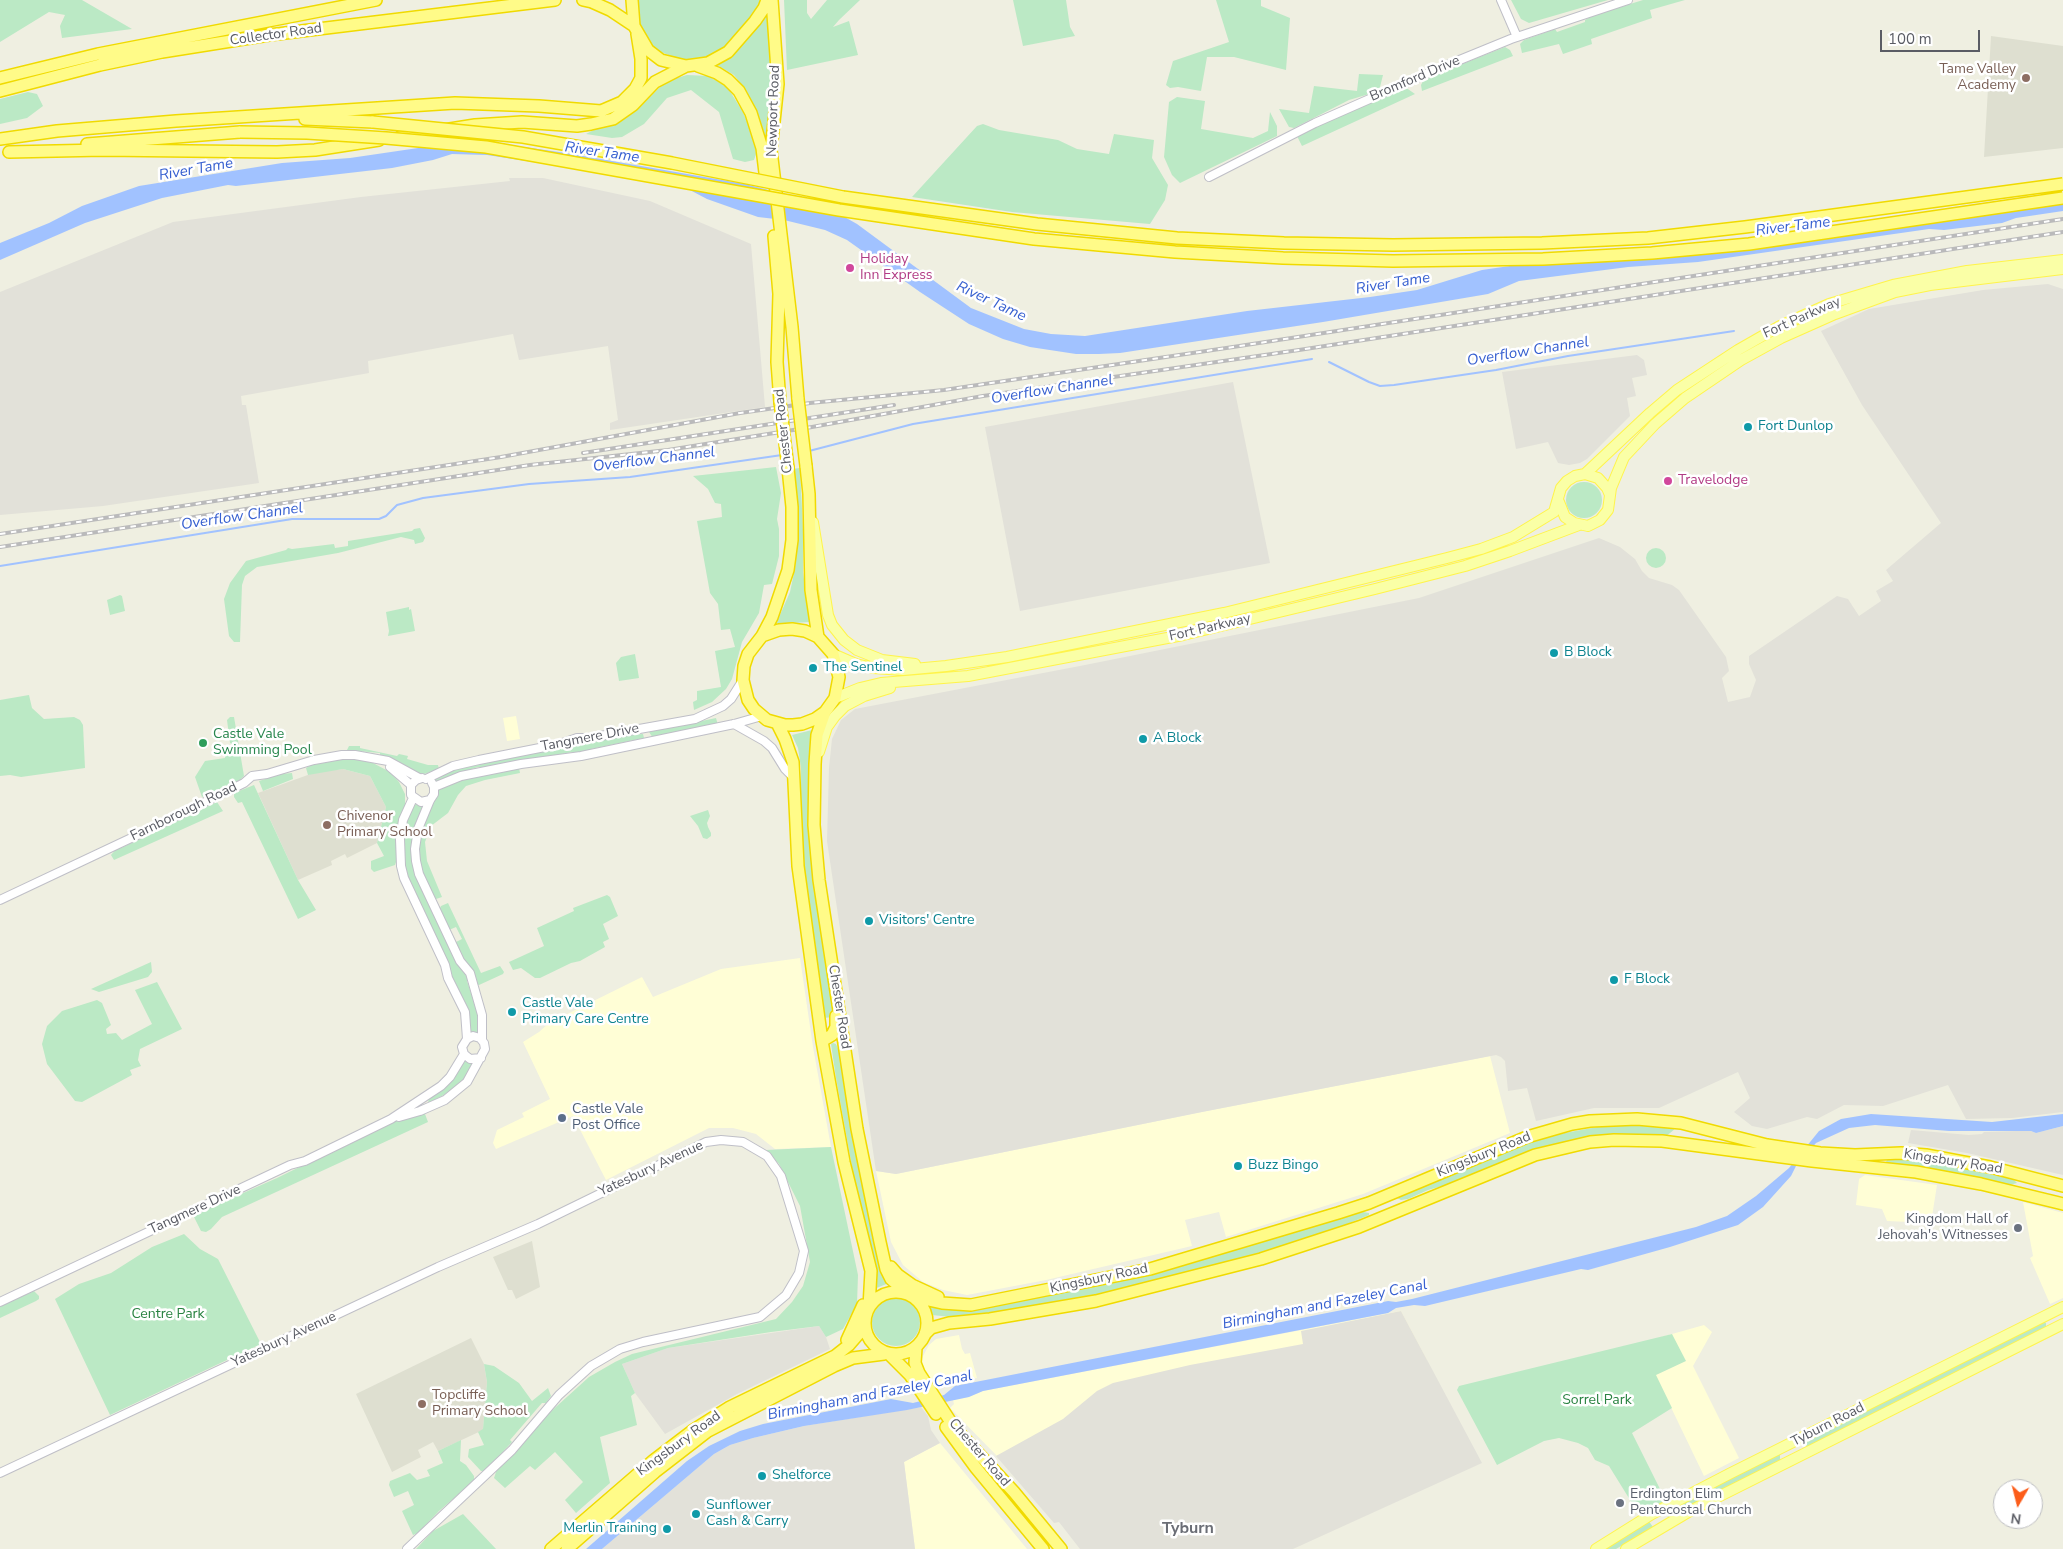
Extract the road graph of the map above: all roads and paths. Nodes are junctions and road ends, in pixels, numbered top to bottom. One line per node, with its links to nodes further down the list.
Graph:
1 (376, 0): 12 (highway, Collector Road)
2 (555, 0): 13 (highway, Collector Road)
3 (583, 0): 9 (highway)
4 (632, 0): 9 (highway)
5 (767, 0): 11 (highway)
6 (772, 0): 18 (highway, Newport Road)
7 (1501, 0): 10 (street)
8 (1628, 0): 10 (street, Bromford Drive)
9 (635, 30): 11 (highway, Newport Road); 14 (highway)
10 (1517, 37): 17 (street, Bromford Drive)
11 (692, 66): 16 (highway); 18 (highway, Newport Road)
12 (0, 78)
13 (0, 91)
14 (176, 121): 15 (highway); 19 (highway, bridge)
15 (0, 139)
16 (5, 153): 20 (highway, bridge)
17 (1209, 177)
18 (769, 178): 21 (highway, Newport Road, bridge)
19 (2063, 184)
20 (2063, 198)
21 (776, 221): 25 (highway, Chester Road, bridge); 29 (highway, Chester Road, bridge)
22 (2063, 260): 24 (main road, Fort Parkway)
23 (2063, 269): 26 (main road, Fort Parkway)
24 (1585, 474): 26 (main road); 27 (main road, Fort Parkway)
25 (809, 494): 30 (highway, Chester Road); 32 (main road)
26 (1610, 495): 28 (main road, Fort Parkway)
27 (1558, 502): 28 (main road); 32 (main road, Fort Parkway)
28 (1579, 525): 33 (main road, Fort Parkway)
29 (762, 636): 30 (highway); 34 (highway)
30 (818, 637): 31 (highway)
31 (833, 654): 32 (main road, Fort Parkway); 35 (highway)
32 (946, 666)
33 (968, 676): 35 (main road, Fort Parkway); 41 (main road)
34 (743, 680): 37 (highway); 42 (street, Tangmere Drive)
35 (835, 698): 36 (highway)
36 (825, 712): 38 (highway); 41 (highway, Chester Road)
37 (762, 716): 38 (highway); 39 (street, Tangmere Drive)
38 (777, 723): 43 (highway, Chester Road)
39 (734, 724): 43 (street); 45 (street, Tangmere Drive)
40 (375, 758): 42 (street, Farnborough Road); 44 (street, Farnborough Road); 48 (street, Farnborough Road)
41 (815, 764): 49 (highway, Chester Road)
42 (422, 778): 44 (street); 45 (street)
43 (794, 778): 52 (highway, Chester Road)
44 (412, 785): 46 (street)
45 (434, 787): 47 (street)
46 (413, 798): 47 (street); 50 (street)
47 (430, 800): 51 (street)
48 (0, 900)
49 (832, 967): 52 (highway); 69 (highway, Chester Road)
50 (467, 1039): 51 (street); 53 (street)
51 (482, 1040): 54 (street)
52 (822, 1041): 68 (highway, Chester Road)
53 (464, 1054): 54 (street); 55 (street, Tangmere Drive)
54 (480, 1058): 55 (street, Tangmere Drive)
55 (390, 1120): 71 (street, Tangmere Drive)
56 (1788, 1154): 57 (highway, Kingsbury Road); 61 (highway, Kingsbury Road); 64 (highway, Kingsbury Road)
57 (1816, 1157): 58 (highway, Kingsbury Road); 62 (highway, Kingsbury Road)
58 (2021, 1174): 59 (highway, Kingsbury Road); 62 (highway)
59 (2047, 1181): 60 (highway, Kingsbury Road); 63 (highway)
60 (2063, 1186)
61 (1394, 1192): 64 (highway); 66 (highway, Kingsbury Road)
62 (2016, 1192): 63 (highway, Kingsbury Road)
63 (2043, 1198): 65 (highway, Kingsbury Road)
64 (1421, 1202): 67 (highway, Kingsbury Road)
65 (2063, 1204)
66 (1338, 1213): 67 (highway); 72 (highway, Kingsbury Road)
67 (1387, 1216): 77 (highway, Kingsbury Road)
68 (863, 1241): 73 (highway, Chester Road); 79 (highway)
69 (880, 1242): 70 (highway, Chester Road); 72 (highway)
70 (911, 1295): 72 (highway, Kingsbury Road); 73 (highway); 77 (highway)
71 (0, 1302)
72 (958, 1305)
73 (870, 1307): 75 (highway)
74 (2063, 1307): 89 (main road, Tyburn Road)
75 (865, 1324): 79 (highway, Kingsbury Road); 80 (highway)
76 (2063, 1324): 90 (main road, Tyburn Road)
77 (925, 1334): 78 (highway)
78 (916, 1348): 80 (highway); 81 (highway, Chester Road)
79 (840, 1353): 85 (highway, Kingsbury Road)
80 (887, 1354): 81 (highway, Chester Road); 86 (highway, Kingsbury Road)
81 (926, 1392): 82 (highway, Chester Road)
82 (935, 1405): 87 (highway, Chester Road); 88 (highway, Chester Road)
83 (0, 1473): 84 (street, Yatesbury Avenue)
84 (407, 1549)
85 (551, 1549)
86 (567, 1549)
87 (1043, 1549)
88 (1061, 1549)
89 (1596, 1549)
90 (1626, 1549)

